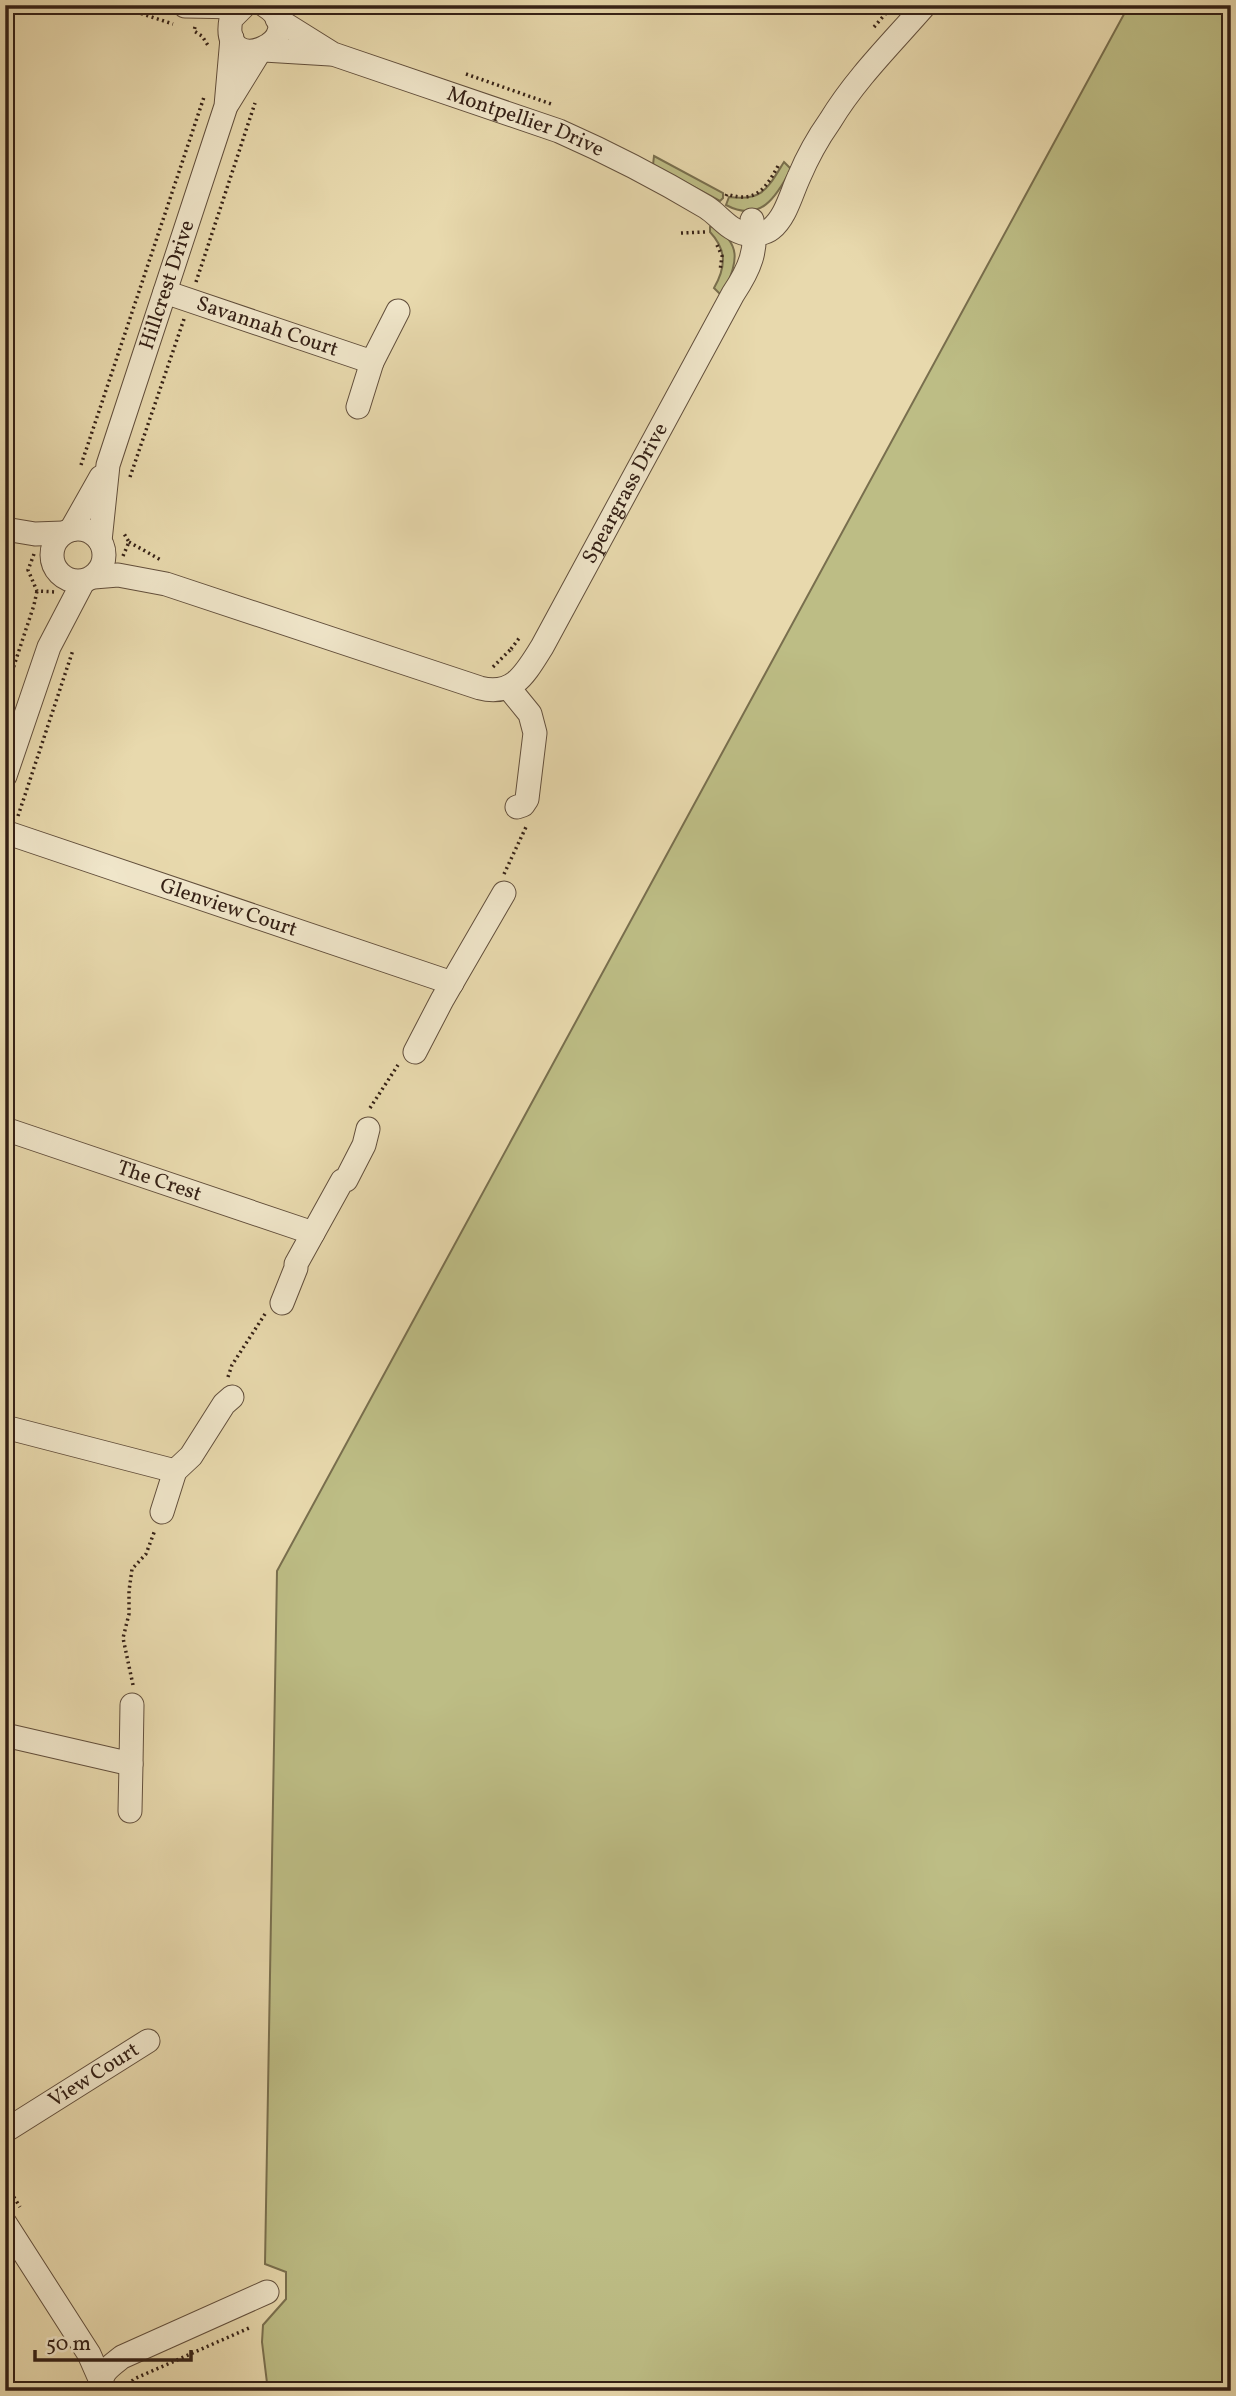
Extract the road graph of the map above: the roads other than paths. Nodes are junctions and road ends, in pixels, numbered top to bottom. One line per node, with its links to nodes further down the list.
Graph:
1 (925, 5): 8 (street)
2 (263, 9): 3 (street); 4 (street); 5 (street); 6 (street, Montpellier Drive)
3 (183, 13): 4 (street)
4 (231, 36): 5 (street); 7 (street, Hillcrest Drive)
5 (262, 50): 6 (street, Montpellier Drive); 7 (street, Hillcrest Drive)
6 (333, 54): 8 (street, Montpellier Drive)
7 (226, 106): 9 (street, Hillcrest Drive)
8 (751, 229): 20 (street, Speargrass Drive)
9 (165, 292): 11 (street, Savannah Court); 13 (street, Hillcrest Drive)
10 (398, 311): 11 (street)
11 (372, 362): 12 (street)
12 (358, 407)
13 (108, 465): 15 (street, Hillcrest Drive); 17 (street, Hillcrest Drive)
14 (5, 529): 15 (street)
15 (67, 532): 17 (street); 19 (street, Hillcrest Drive)
16 (5, 537): 19 (street)
17 (113, 548): 18 (street); 19 (street, Hillcrest Drive)
18 (165, 572): 19 (street); 20 (street)
19 (61, 578): 21 (street)
20 (508, 687): 22 (street)
21 (5, 776)
22 (530, 803)
23 (8, 834): 25 (street, Glenview Court)
24 (505, 892): 25 (street)
25 (452, 983): 26 (street)
26 (415, 1056)
27 (369, 1126): 29 (street)
28 (5, 1129): 29 (street, The Crest)
29 (313, 1233): 30 (street)
30 (279, 1308)
31 (232, 1390): 33 (street)
32 (5, 1426): 33 (street)
33 (175, 1471): 34 (street)
34 (162, 1512)
35 (132, 1705): 37 (street)
36 (5, 1735): 37 (street)
37 (131, 1764): 38 (street)
38 (130, 1811)
39 (148, 2041): 40 (street, View Court)
40 (5, 2131)
41 (5, 2223): 43 (street)
42 (267, 2292): 43 (street)
43 (101, 2385)

